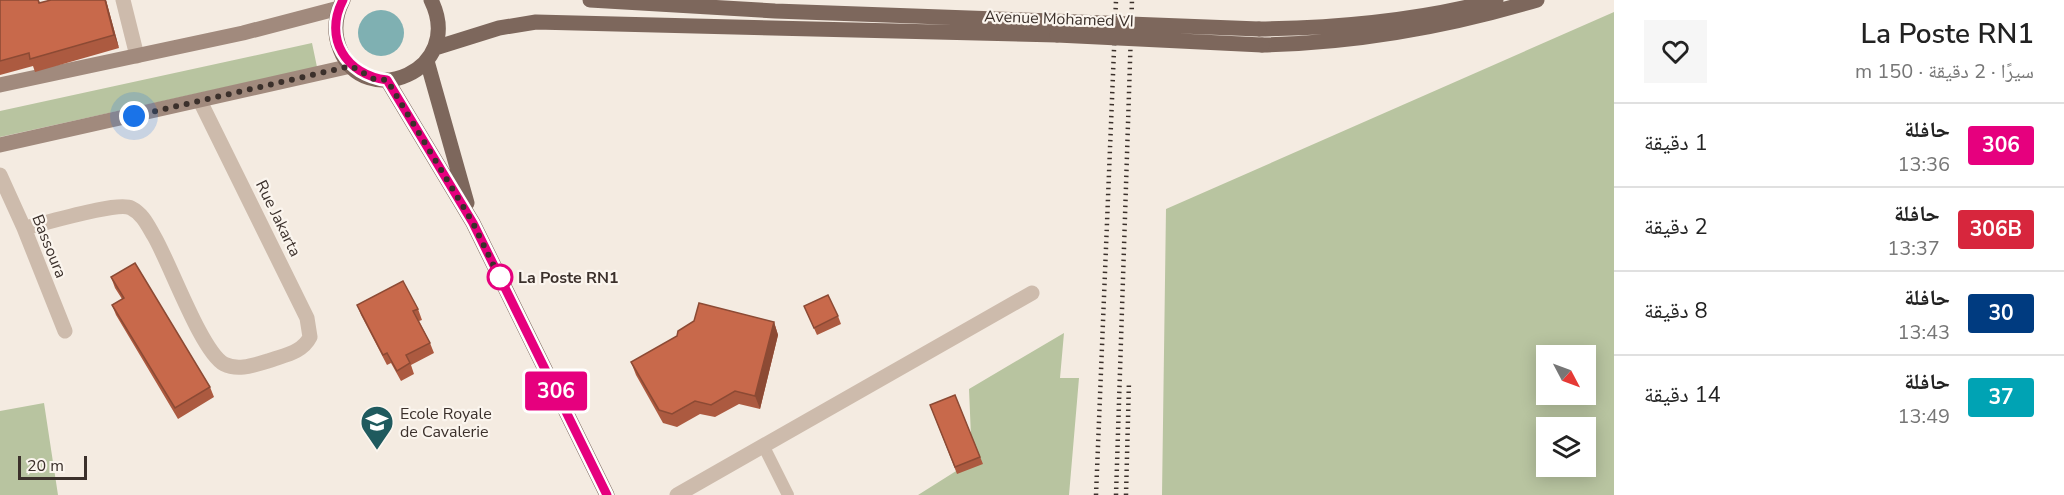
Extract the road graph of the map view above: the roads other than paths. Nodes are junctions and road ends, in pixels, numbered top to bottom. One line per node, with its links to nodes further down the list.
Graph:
1 (123, 0): 9 (street)
2 (430, 0): 8 (main road)
3 (590, 0): 7 (main road, Avenue Mohamed VI)
4 (1496, 0): 7 (main road, Avenue Mohamed VI, bridge)
5 (1537, 0): 7 (main road, Avenue Mohamed VI, bridge)
6 (341, 4): 9 (main road); 10 (main road)
7 (1054, 28): 8 (main road, Avenue Mohamed VI)
8 (431, 55): 11 (main road, Avenue Mohamed VI); 16 (main road)
9 (137, 57): 12 (main road)
10 (351, 66): 11 (main road); 13 (main road)
11 (387, 80): 16 (main road)
12 (0, 86)
13 (200, 101): 14 (main road); 17 (street, Rue Jakarta)
14 (0, 145)
15 (0, 175): 17 (street, Bassoura)
16 (473, 223): 21 (main road)
17 (24, 228): 19 (street, Bassoura)
18 (1032, 293): 20 (street)
19 (65, 331)
20 (763, 445): 22 (street); 23 (lane)
21 (608, 495)
22 (677, 495)
23 (788, 495)

